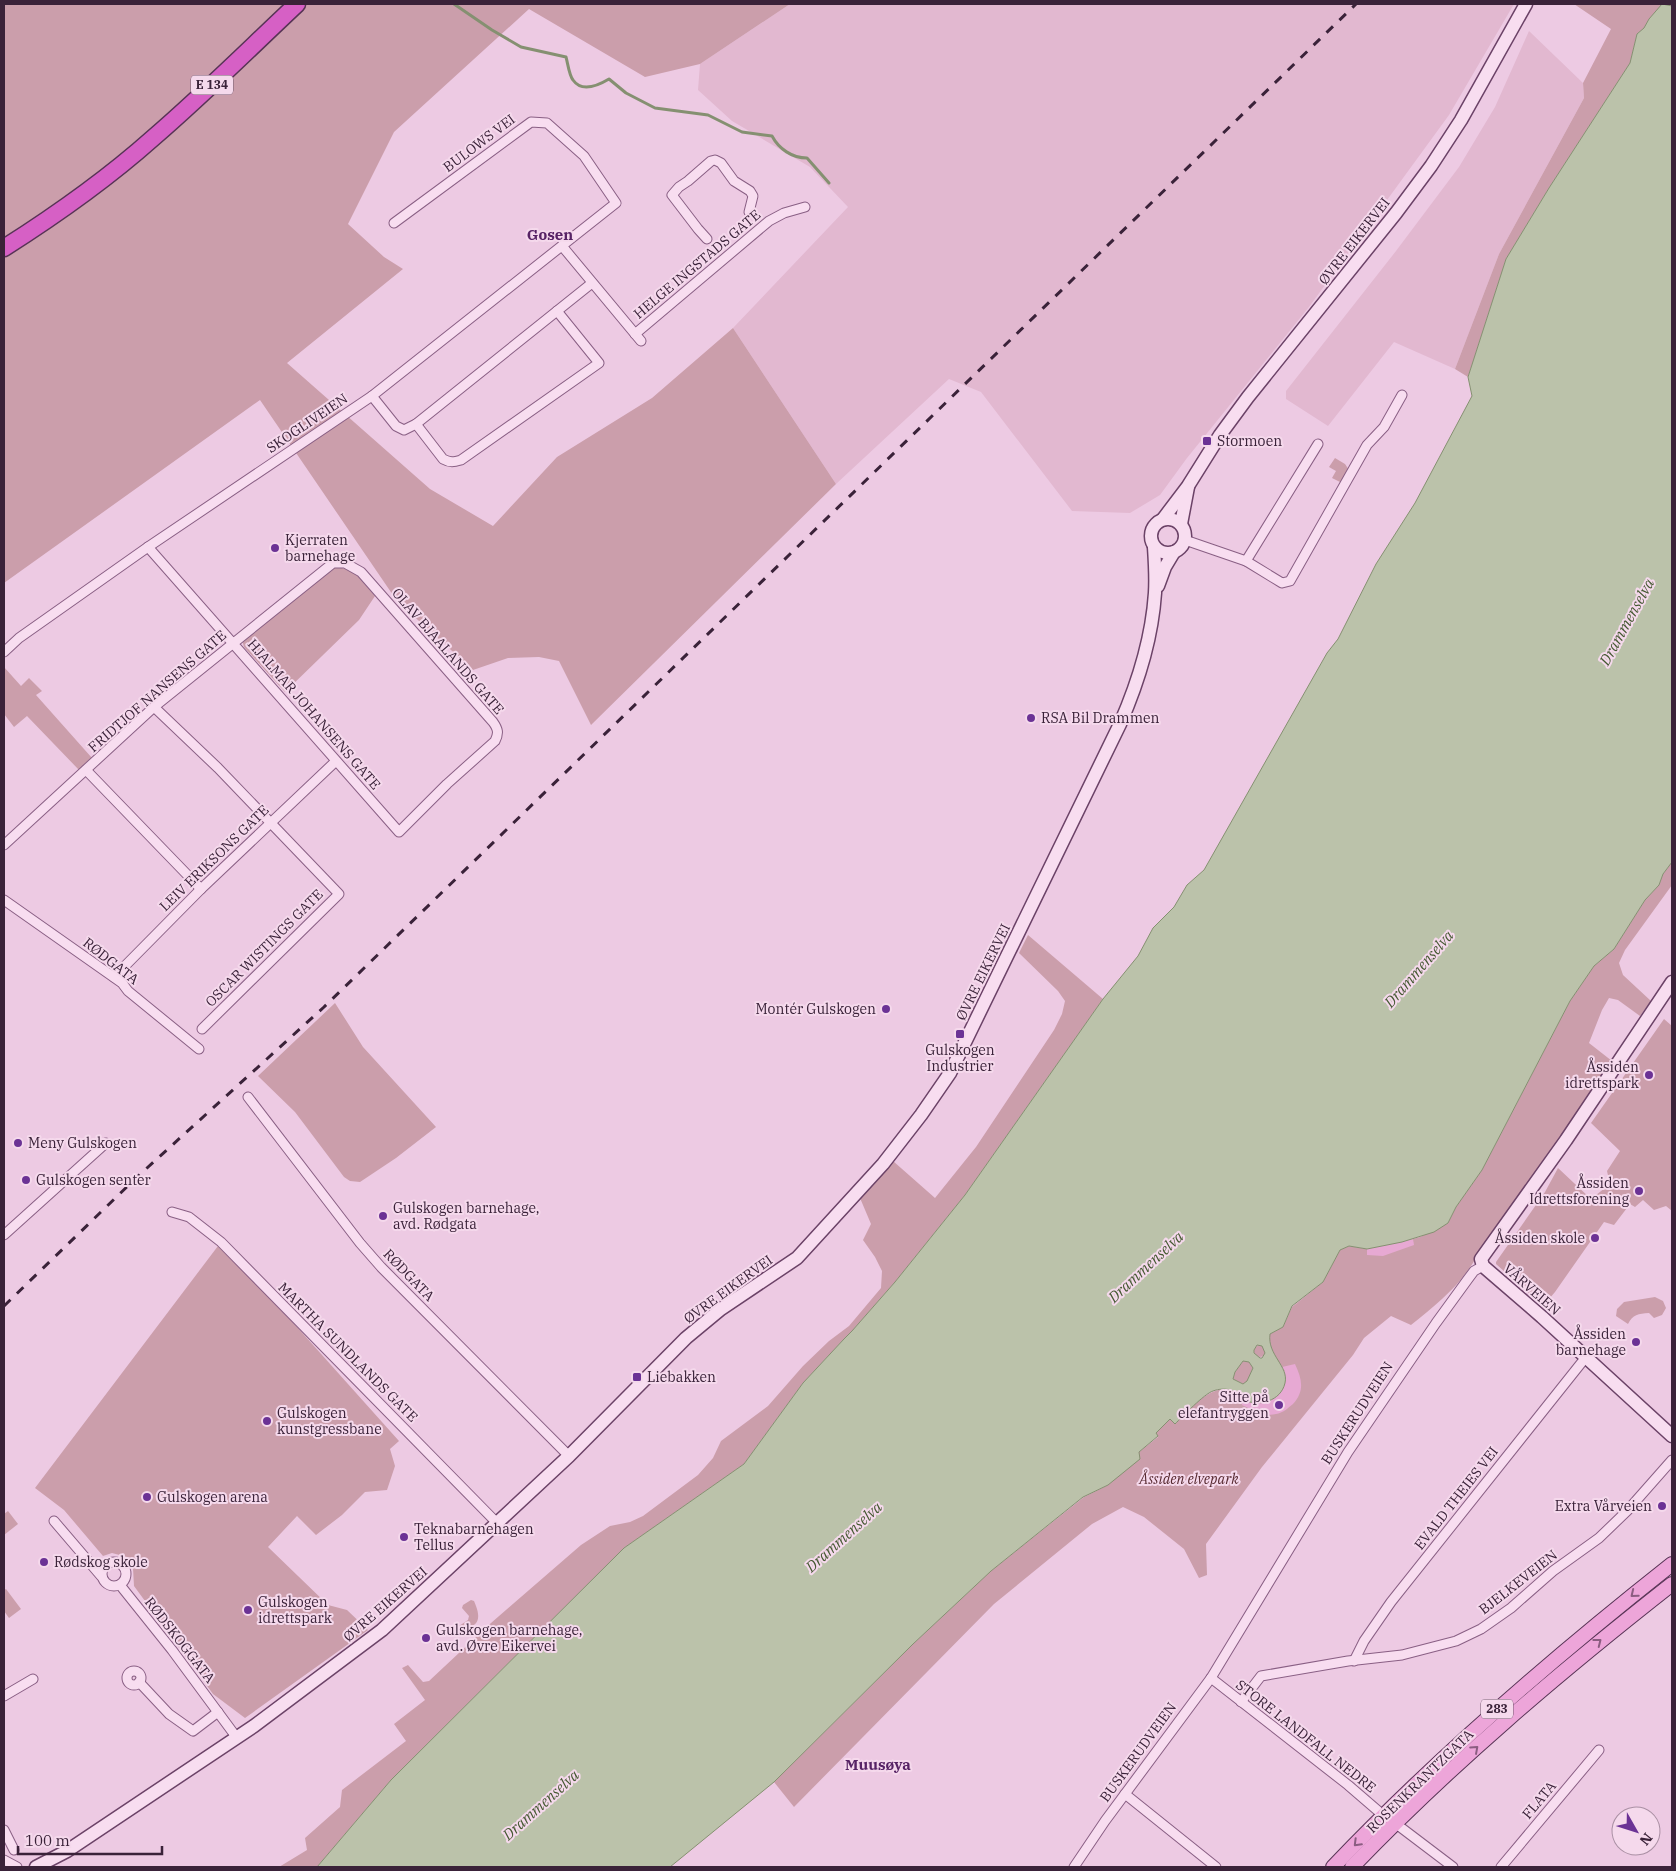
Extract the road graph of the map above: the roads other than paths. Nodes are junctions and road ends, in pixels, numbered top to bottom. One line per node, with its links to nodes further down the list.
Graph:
1 (286, 4): 4 (highway, E 134)
2 (297, 4): 4 (highway, E 134)
3 (1526, 4): 20 (main road, ØVRE EIKERVEI)
4 (122, 159): 5 (highway, E 134)
5 (105, 173): 11 (highway, E 134); 13 (highway, E 134)
6 (616, 203): 9 (street, BULOWS VEI); 12 (street, SKOGLIVEIEN)
7 (805, 207): 14 (street, HELGE INGSTADS GATE)
8 (749, 212): 10 (street, HELGE INGSTADS GATE)
9 (394, 223)
10 (707, 239)
11 (4, 240)
12 (562, 246): 14 (street); 17 (street, SKOGLIVEIEN)
13 (4, 248)
14 (592, 283): 15 (street)
15 (557, 311): 18 (street); 18 (street)
16 (1402, 395): 27 (street)
17 (372, 396): 18 (street); 24 (street, SKOGLIVEIEN)
18 (416, 424)
19 (1318, 444): 27 (street)
20 (1188, 486): 21 (main road, ØVRE EIKERVEI); 22 (main road, ØVRE EIKERVEI)
21 (1163, 519): 22 (main road); 25 (main road)
22 (1181, 524): 23 (main road)
23 (1185, 540): 26 (main road); 27 (street)
24 (148, 547): 30 (street, HJALMAR JOHANSENS GATE); 31 (street, SKOGLIVEIEN)
25 (1154, 547): 26 (main road); 29 (main road, ØVRE EIKERVEI)
26 (1174, 552): 29 (main road, ØVRE EIKERVEI)
27 (1246, 561)
28 (333, 563): 30 (street, FRIDTJOF NANSENS GATE); 36 (street, OLAV BJAALANDS GATE)
29 (1155, 593): 51 (main road, ØVRE EIKERVEI)
30 (233, 642): 32 (street, FRIDTJOF NANSENS GATE); 33 (street, HJALMAR JOHANSENS GATE)
31 (4, 652)
32 (154, 707): 34 (street, FRIDTJOF NANSENS GATE); 35 (street)
33 (336, 761): 35 (street, LEIV ERIKSONS GATE); 36 (street, HJALMAR JOHANSENS GATE)
34 (86, 770): 37 (street, FRIDTJOF NANSENS GATE); 38 (street)
35 (270, 823): 38 (street, LEIV ERIKSONS GATE); 42 (street, OSCAR WISTINGS GATE)
36 (399, 832)
37 (4, 845)
38 (201, 889): 40 (street, LEIV ERIKSONS GATE)
39 (4, 900): 40 (street, RØDGATA)
40 (114, 977): 43 (street, RØDGATA)
41 (1672, 982): 48 (main road, BUSKERUDVEIEN)
42 (202, 1029)
43 (199, 1049)
44 (248, 1097): 51 (street, RØDGATA)
45 (106, 1143): 47 (street)
46 (172, 1212): 54 (street, MARTHA SUNDLANDS GATE)
47 (4, 1235)
48 (1483, 1266): 49 (main road, VÅRVEIEN); 60 (street, BUSKERUDVEIEN)
49 (1586, 1358): 50 (main road, VÅRVEIEN); 59 (street, EVALD THEIES VEI)
50 (1672, 1436)
51 (569, 1456): 54 (main road, ØVRE EIKERVEI)
52 (1672, 1460): 59 (street, BJELKEVEIEN)
53 (54, 1521): 56 (street)
54 (497, 1522): 66 (main road, ØVRE EIKERVEI)
55 (1672, 1564): 69 (main road, ROSENKRANTZGATA / 283, one-way to 69)
56 (102, 1576): 58 (street); 58 (street)
57 (1672, 1584): 69 (main road, ROSENKRANTZGATA / 283, one-way to 57)
58 (120, 1585): 65 (street, RØDSKOGGATA)
59 (1354, 1661): 64 (street, BJELKEVEIEN)
60 (1211, 1678): 64 (street, STORE LANDFALL NEDRE); 68 (street, BUSKERUDVEIEN)
61 (33, 1679): 63 (street)
62 (139, 1682): 65 (street)
63 (4, 1696)
64 (1241, 1702): 69 (street, STORE LANDFALL NEDRE)
65 (218, 1712): 66 (street, RØDSKOGGATA)
66 (237, 1738): 72 (main road, ØVRE EIKERVEI)
67 (1599, 1750): 83 (street, FLATA)
68 (1125, 1794): 78 (street, BUSKERUDVEIEN); 79 (street)
69 (1390, 1819): 80 (main road, ROSENKRANTZGATA / 283, one-way to 80); 81 (main road, ROSENKRANTZGATA / 283); 82 (street, STORE LANDFALL NEDRE)
70 (4, 1830): 71 (street)
71 (14, 1850)
72 (67, 1851): 76 (main road, ØVRE EIKERVEI); 77 (main road, ØVRE EIKERVEI)
73 (4, 1862): 74 (street); 75 (street)
74 (6, 1867)
75 (17, 1867)
76 (36, 1867)
77 (54, 1867)
78 (1074, 1867)
79 (1216, 1867)
80 (1333, 1867)
81 (1352, 1867)
82 (1453, 1867)
83 (1501, 1867)

